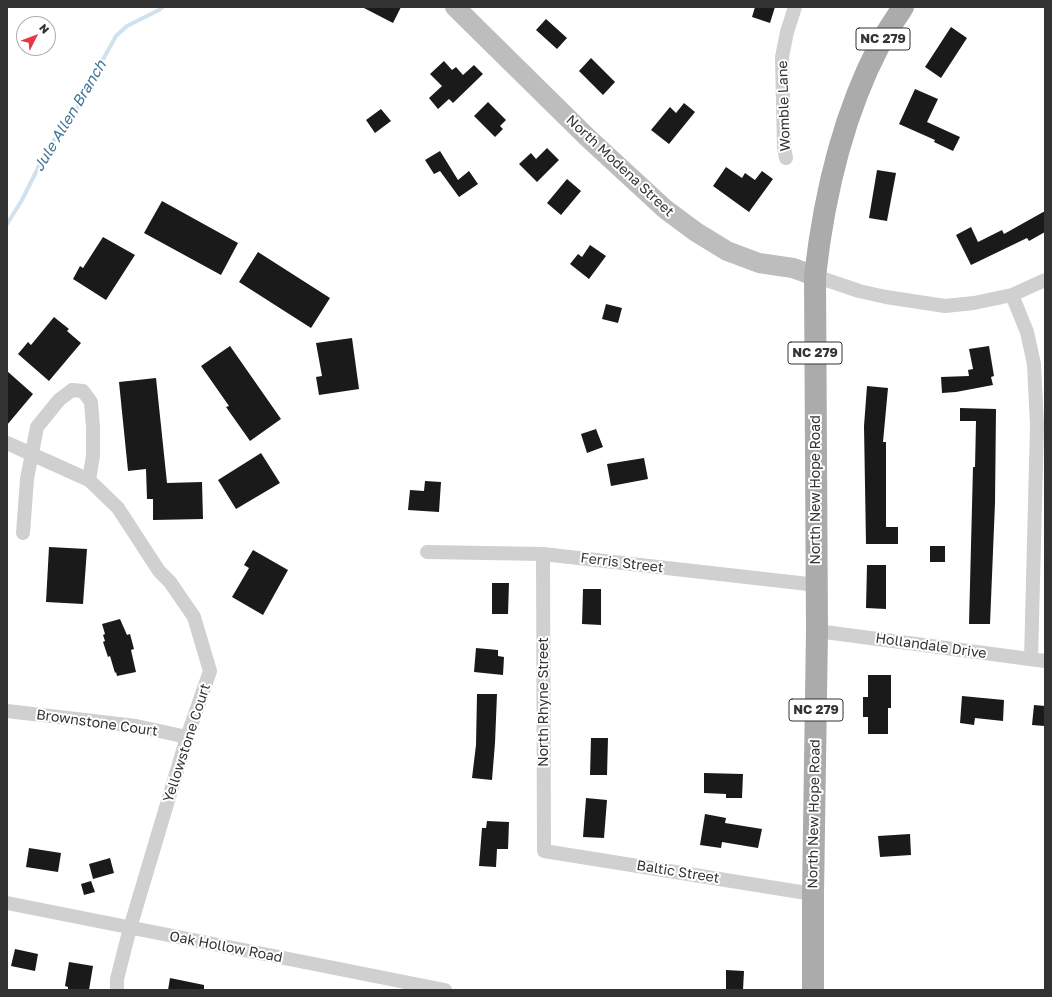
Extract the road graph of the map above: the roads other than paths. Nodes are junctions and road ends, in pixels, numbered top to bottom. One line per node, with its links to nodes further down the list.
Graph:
1 (455, 7): 5 (street, North Modena Street)
2 (795, 7): 4 (street, Womble Lane)
3 (903, 7): 5 (main road, North New Hope Road / NC 279)
4 (786, 158)
5 (815, 276): 7 (street); 14 (main road, North New Hope Road / NC 279)
6 (1045, 280): 7 (street)
7 (1012, 295): 16 (street)
8 (7, 443): 9 (street, Yellowstone Court)
9 (32, 454): 10 (street, Yellowstone Court); 10 (street); 11 (street)
10 (89, 480): 19 (street, Yellowstone Court)
11 (23, 533)
12 (427, 552): 13 (street, Ferris Street)
13 (543, 554): 14 (street, Ferris Street); 20 (street, North Rhyne Street)
14 (817, 585): 15 (main road, North New Hope Road / NC 279)
15 (817, 631): 16 (street, Hollandale Drive); 21 (main road, North New Hope Road / NC 279)
16 (1031, 659): 17 (street, Hollandale Drive)
17 (1045, 661)
18 (7, 711): 19 (street, Brownstone Court)
19 (187, 737): 23 (street, Yellowstone Court)
20 (544, 850): 21 (street, Baltic Street)
21 (813, 894): 26 (main road, North New Hope Road / NC 279)
22 (7, 904): 23 (street, Oak Hollow Road)
23 (130, 928): 24 (street, Yellowstone Court); 25 (street, Oak Hollow Road)
24 (117, 990)
25 (445, 990)
26 (813, 990)

